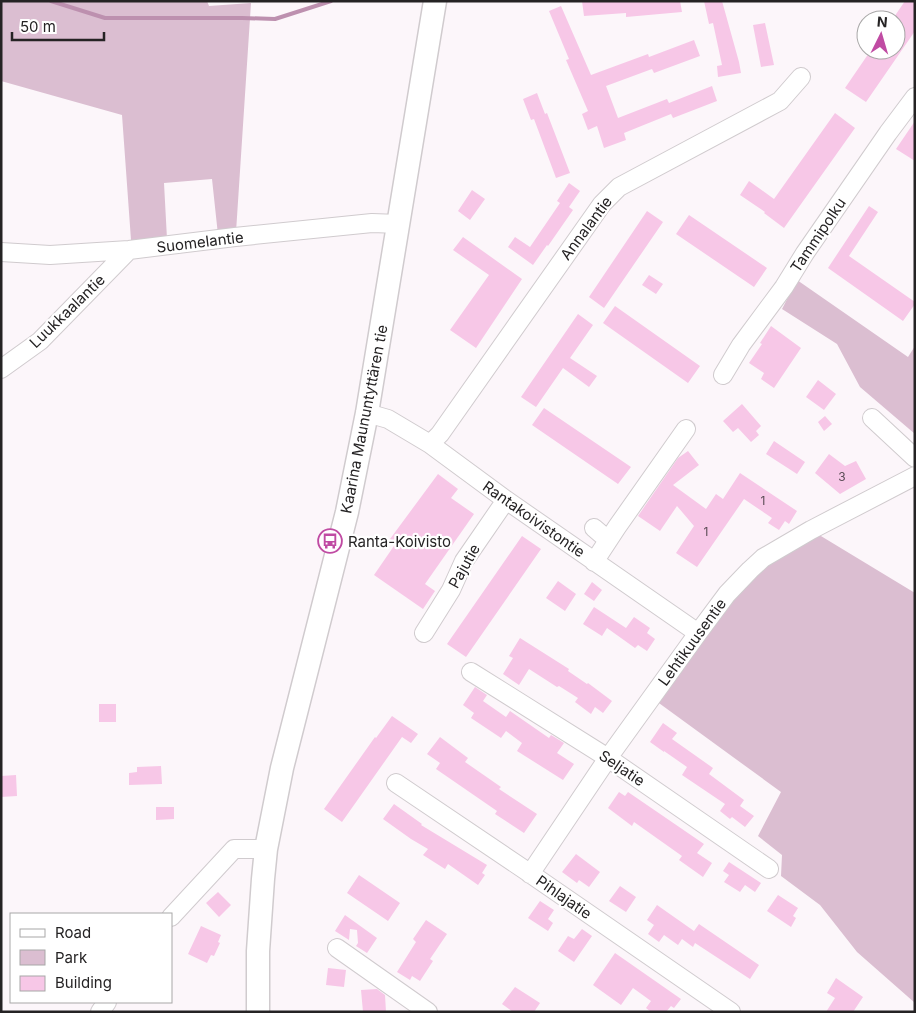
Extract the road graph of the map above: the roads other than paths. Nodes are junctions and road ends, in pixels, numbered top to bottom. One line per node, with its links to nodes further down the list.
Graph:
1 (435, 1): 4 (main road, Kaarina Maununtyttären tie)
2 (801, 77): 12 (street, Annalantie)
3 (915, 97): 8 (street, Tammipolku)
4 (399, 224): 5 (street, Suomelantie); 9 (main road, Kaarina Maununtyttären tie)
5 (129, 250): 6 (street, Suomelantie); 7 (street, Luukkaalantie)
6 (1, 252)
7 (1, 369)
8 (723, 375)
9 (367, 413): 12 (street, Rantakoivistontie); 24 (main road, Kaarina Maununtyttären tie)
10 (872, 418): 13 (street)
11 (686, 430): 17 (street)
12 (430, 444): 15 (street, Rantakoivistontie)
13 (915, 458)
14 (915, 476): 19 (street, Lehtikuusentie)
15 (506, 500): 18 (street, Rantakoivistontie); 20 (street, Pajutie)
16 (594, 528): 17 (street)
17 (608, 540): 18 (street)
18 (594, 562): 19 (street, Rantakoivistontie)
19 (698, 633): 22 (street, Lehtikuusentie)
20 (424, 634)
21 (471, 672): 22 (street, Seljatie)
22 (608, 758): 25 (street, Seljatie); 26 (street, Lehtikuusentie)
23 (396, 783): 26 (street, Pihlajatie)
24 (266, 849): 27 (street); 30 (main road, Kaarina Maununtyttären tie)
25 (769, 869)
26 (530, 874): 31 (street, Pihlajatie)
27 (172, 915)
28 (338, 948): 29 (street)
29 (422, 1010)
30 (258, 1012)
31 (731, 1012)

